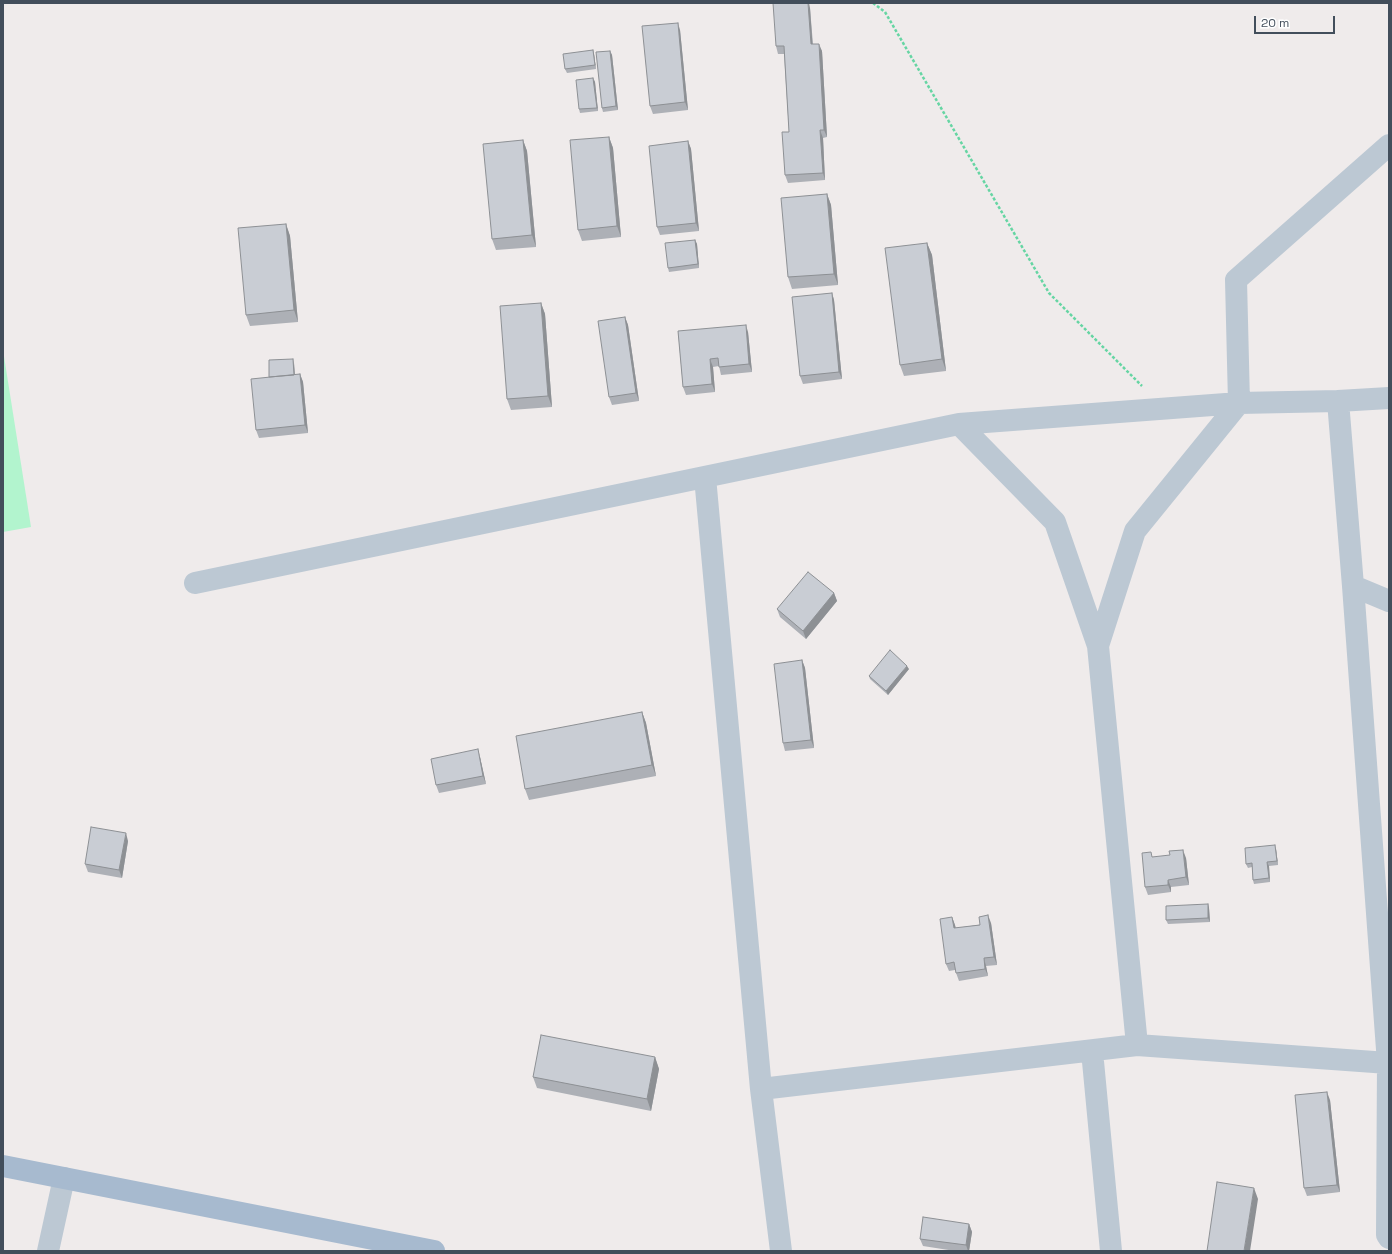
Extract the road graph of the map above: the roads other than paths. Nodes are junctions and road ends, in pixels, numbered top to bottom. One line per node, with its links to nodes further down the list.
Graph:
1 (1389, 145): 4 (street)
2 (1389, 398): 3 (street)
3 (1338, 401): 4 (street); 8 (street)
4 (1239, 403): 5 (street); 10 (street)
5 (959, 424): 6 (street); 10 (street)
6 (705, 477): 7 (street); 14 (street)
7 (195, 583)
8 (1353, 586): 9 (street); 13 (street)
9 (1389, 601)
10 (1098, 646): 11 (street)
11 (1138, 1045): 12 (street); 13 (street)
12 (1092, 1050): 14 (street); 21 (street)
13 (1388, 1062): 17 (street)
14 (761, 1089): 20 (street)
15 (3, 1166): 16 (main road)
16 (64, 1178): 18 (street); 19 (main road)
17 (1389, 1238)
18 (48, 1251)
19 (434, 1251)
20 (781, 1251)
21 (1111, 1251)

